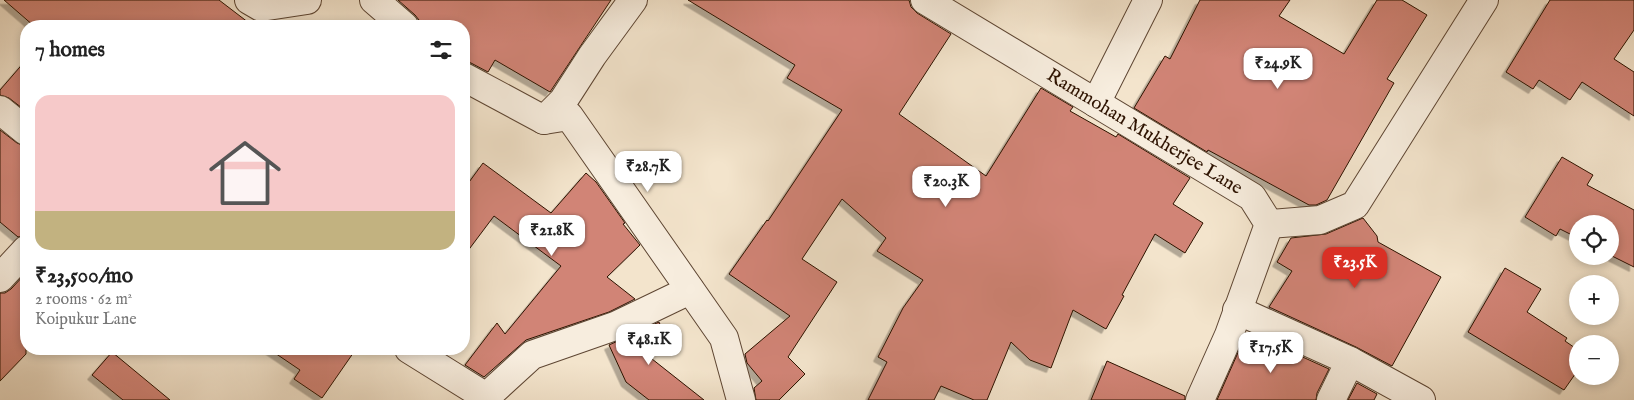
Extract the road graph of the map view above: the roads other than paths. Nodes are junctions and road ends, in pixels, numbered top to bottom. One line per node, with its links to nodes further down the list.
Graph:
1 (250, 0): 2 (street)
2 (306, 0)
3 (374, 0): 8 (street)
4 (633, 0): 12 (street)
5 (925, 0): 10 (street, Rammohan Mukherjee Lane)
6 (1148, 0): 10 (street)
7 (1484, 0): 14 (street)
8 (397, 20)
9 (470, 80): 12 (street)
10 (1096, 103): 14 (street, Rammohan Mukherjee Lane)
11 (0, 110): 13 (street)
12 (544, 120): 17 (street)
13 (20, 126)
14 (1269, 224): 18 (street)
15 (20, 256): 16 (street)
16 (0, 278)
17 (690, 290): 19 (street); 21 (street)
18 (1237, 310): 20 (street); 22 (street)
19 (419, 355)
20 (1350, 360): 23 (street); 24 (street)
21 (742, 400)
22 (1200, 400)
23 (1331, 400)
24 (1421, 400)

